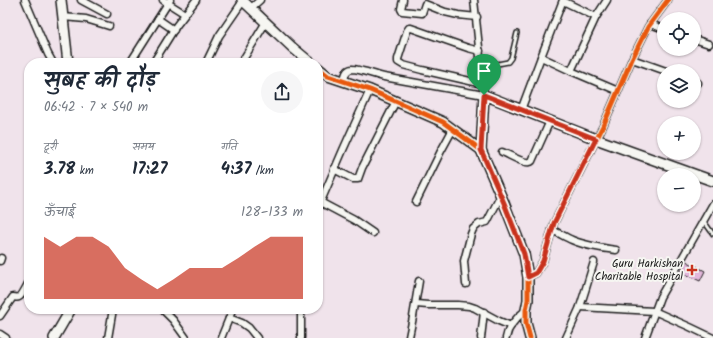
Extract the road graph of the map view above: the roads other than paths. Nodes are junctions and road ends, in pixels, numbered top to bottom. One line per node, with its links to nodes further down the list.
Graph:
1 (24, 0): 31 (street)
2 (62, 0): 17 (street)
3 (81, 0): 13 (street)
4 (196, 0): 16 (street)
5 (242, 0): 14 (street); 35 (street)
6 (403, 0): 12 (street)
7 (474, 0): 18 (street)
8 (563, 0): 19 (street); 30 (street)
9 (607, 0): 19 (street)
10 (668, 0): 22 (street)
11 (167, 1): 16 (street); 20 (street)
12 (426, 2): 18 (street)
13 (94, 3): 15 (street)
14 (256, 3): 21 (street)
15 (107, 14)
16 (185, 14): 25 (street)
17 (63, 17): 23 (street); 32 (street)
18 (476, 17): 29 (street)
19 (596, 17): 41 (street)
20 (158, 19): 25 (street); 33 (street)
21 (266, 22): 36 (street); 37 (street)
22 (650, 24): 24 (street); 38 (street)
23 (109, 26)
24 (657, 26)
25 (174, 30): 34 (street)
26 (517, 33): 39 (lane)
27 (701, 41): 28 (street)
28 (709, 44)
29 (480, 51): 39 (street); 44 (street)
30 (541, 57): 41 (street); 49 (street)
31 (50, 58)
32 (67, 58)
33 (133, 58)
34 (156, 58)
35 (209, 58)
36 (244, 58)
37 (306, 58)
38 (632, 59): 40 (street); 46 (street)
39 (482, 66): 44 (street)
40 (657, 68)
41 (571, 71): 46 (street)
42 (323, 72): 43 (street)
43 (345, 76): 45 (street); 47 (street)
44 (483, 84): 47 (street)
45 (370, 90): 48 (street); 55 (street)
46 (618, 91): 52 (street)
47 (484, 95): 49 (street); 53 (street)
48 (396, 101): 51 (street); 55 (street)
49 (521, 110): 50 (street)
50 (550, 121): 52 (street); 54 (street)
51 (453, 130): 53 (street); 59 (street)
52 (596, 139): 56 (street); 63 (street)
53 (481, 150): 57 (street)
54 (502, 152)
55 (334, 170): 58 (street)
56 (713, 181)
57 (501, 195): 68 (street); 70 (street)
58 (323, 196)
59 (416, 202)
60 (713, 204): 62 (street)
61 (323, 207): 64 (street)
62 (704, 220): 65 (lane); 75 (street)
63 (552, 230): 66 (street); 68 (street)
64 (373, 233)
65 (713, 234)
66 (616, 250)
67 (594, 262): 73 (street)
68 (528, 277): 74 (street)
69 (419, 280): 72 (street)
70 (466, 284)
71 (24, 290): 82 (street)
72 (416, 304): 76 (street); 86 (street)
73 (580, 307): 75 (street); 97 (street)
74 (526, 310): 84 (street); 96 (street)
75 (654, 311): 98 (street); 99 (street)
76 (484, 312): 84 (street); 94 (street)
77 (68, 314): 88 (street)
78 (112, 314): 89 (street)
79 (167, 314): 90 (street)
80 (231, 314): 83 (street)
81 (301, 314): 93 (street)
82 (0, 316)
83 (230, 318): 91 (street); 92 (street)
84 (511, 326): 95 (street)
85 (0, 334): 87 (street)
86 (409, 337)
87 (6, 338)
88 (54, 338)
89 (108, 338)
90 (186, 338)
91 (221, 338)
92 (257, 338)
93 (301, 338)
94 (481, 338)
95 (506, 338)
96 (530, 338)
97 (566, 338)
98 (645, 338)
99 (713, 338)

